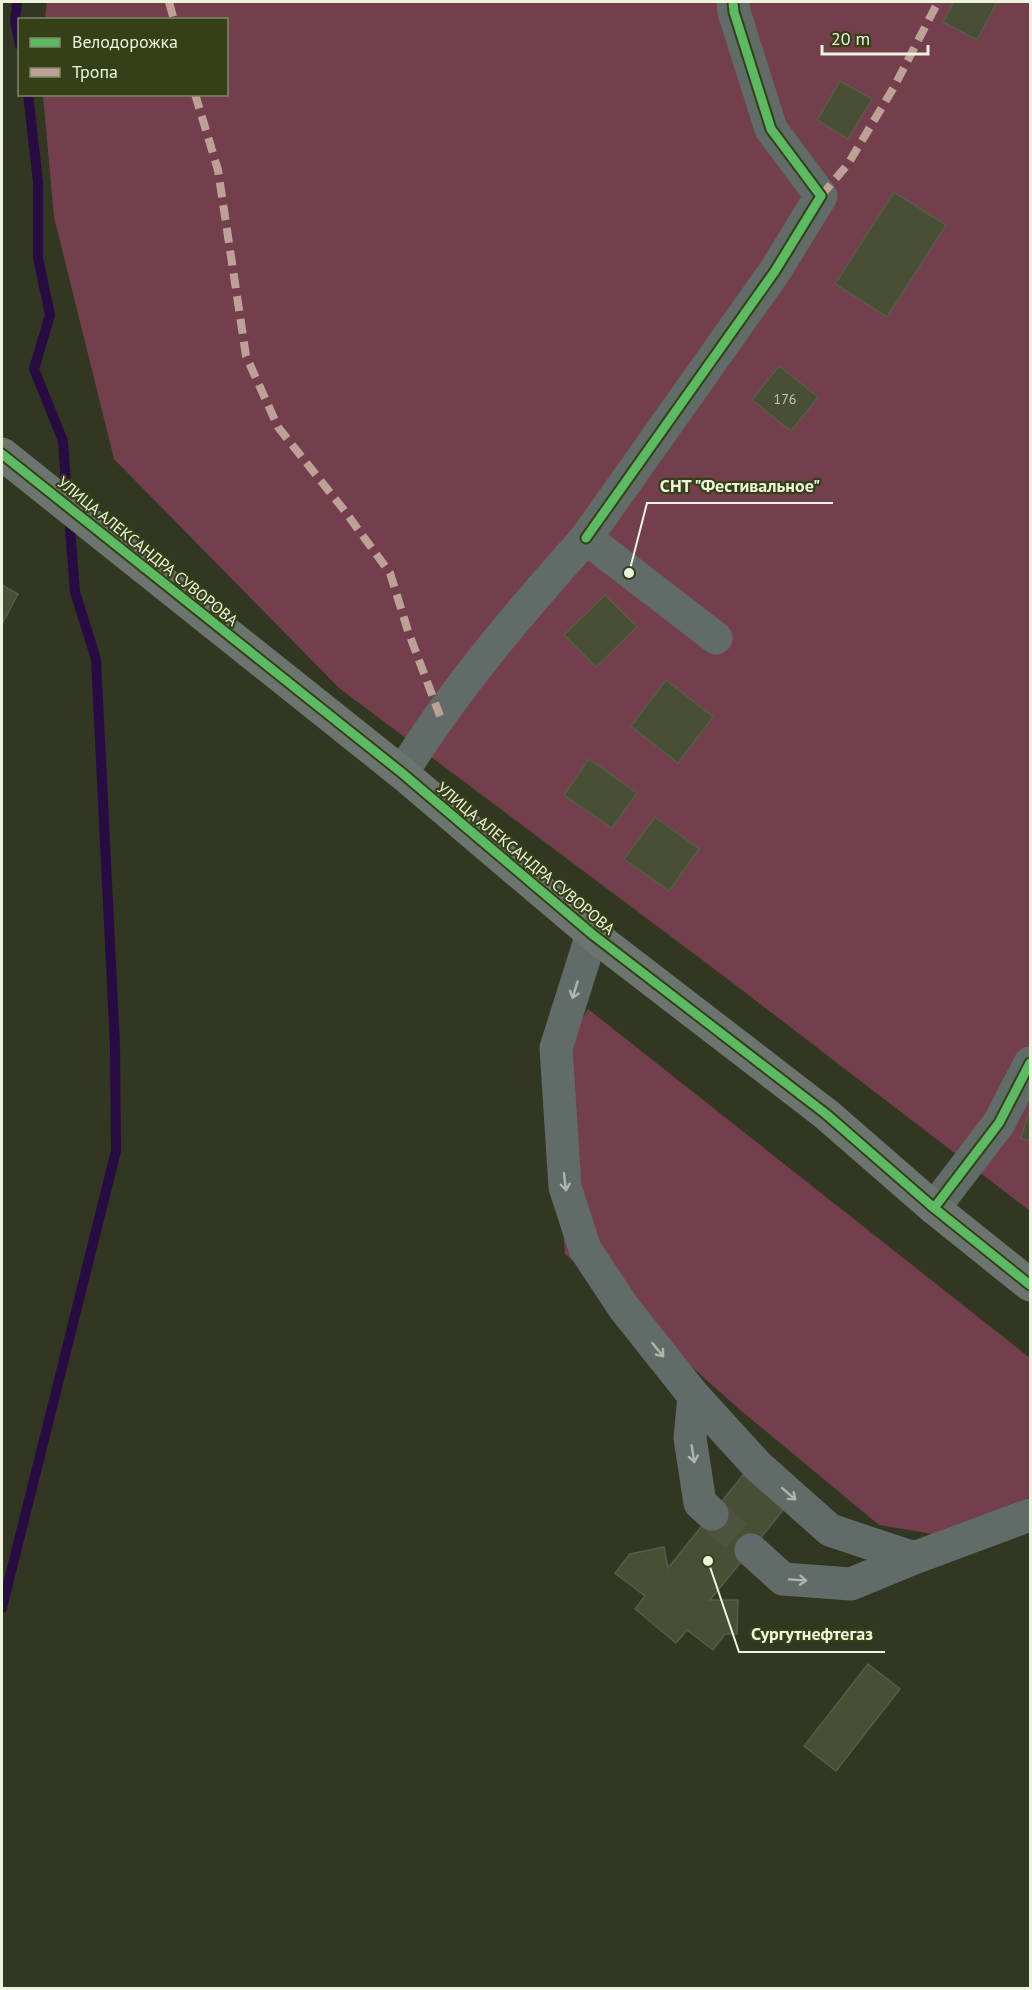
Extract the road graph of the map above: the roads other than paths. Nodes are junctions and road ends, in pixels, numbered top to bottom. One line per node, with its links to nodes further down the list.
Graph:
1 (733, 2): 3 (street)
2 (2, 454): 5 (main road, УЛИЦА АЛЕКСАНДРА СУВОРОВА)
3 (586, 538): 4 (street); 5 (street)
4 (716, 638)
5 (402, 773): 6 (main road, УЛИЦА АЛЕКСАНДРА СУВОРОВА)
6 (592, 934): 8 (main road, УЛИЦА АЛЕКСАНДРА СУВОРОВА); 10 (street, one-way to 10)
7 (1030, 1063): 8 (street)
8 (934, 1208): 9 (main road, УЛИЦА АЛЕКСАНДРА СУВОРОВА)
9 (1030, 1285)
10 (694, 1396): 11 (street, one-way to 11); 14 (street, one-way to 14)
11 (712, 1514)
12 (1030, 1515): 14 (street)
13 (751, 1550): 14 (street, one-way to 14)
14 (914, 1558)

